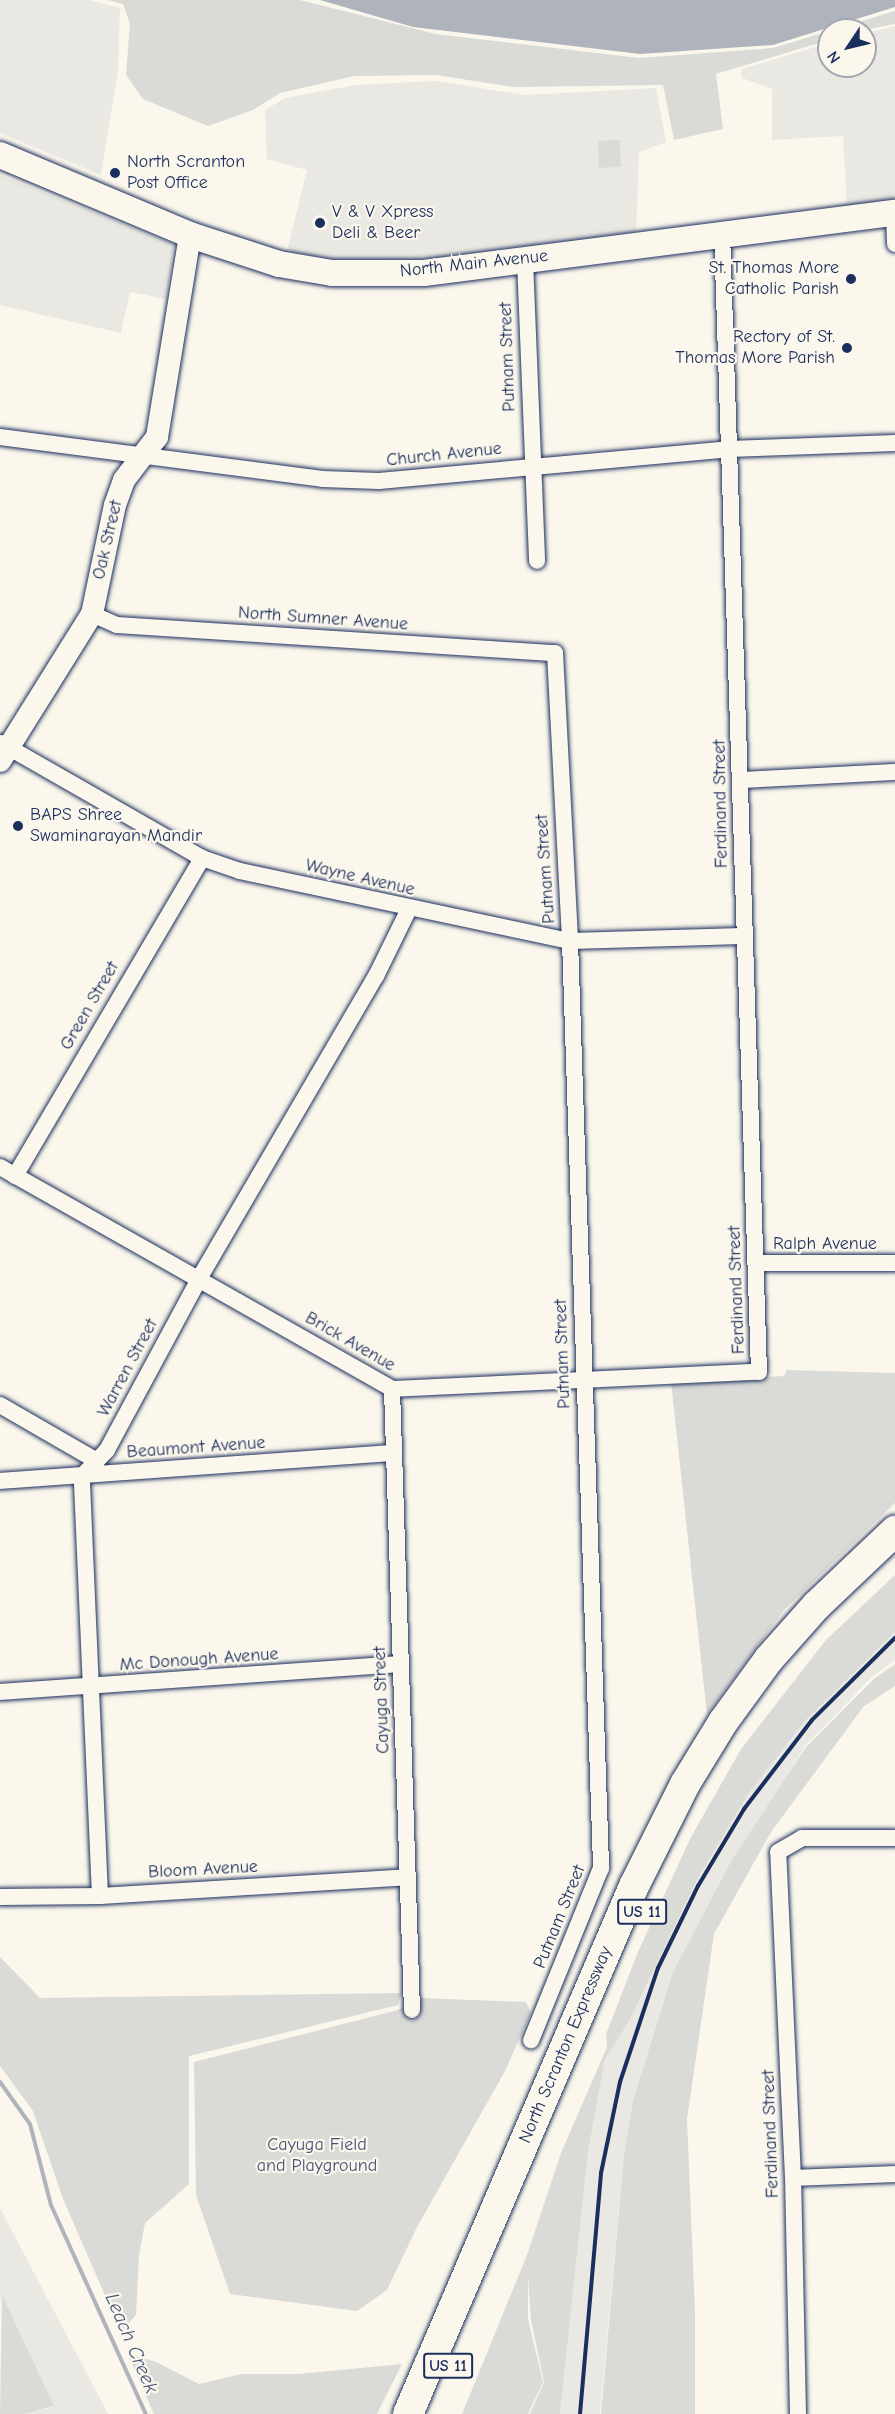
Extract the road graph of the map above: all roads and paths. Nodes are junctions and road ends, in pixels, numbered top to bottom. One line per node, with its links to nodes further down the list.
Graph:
1 (0, 155): 3 (main road, North Main Avenue)
2 (895, 213): 4 (main road, North Main Avenue); 5 (street)
3 (190, 235): 6 (main road, North Main Avenue); 10 (street, Oak Street)
4 (722, 235): 6 (main road, North Main Avenue); 9 (street, Ferdinand Street)
5 (895, 244)
6 (525, 260): 11 (street, Putnam Street)
7 (0, 437): 10 (street, Church Avenue)
8 (895, 443): 9 (street, Church Avenue)
9 (729, 449): 11 (street, Church Avenue); 17 (street, Ferdinand Street)
10 (143, 455): 11 (street, Church Avenue); 13 (street, Oak Street)
11 (531, 465): 12 (street, Putnam Street)
12 (537, 561)
13 (92, 614): 14 (street, North Sumner Avenue); 15 (street, Oak Street)
14 (555, 653): 21 (street, Putnam Street)
15 (3, 750): 18 (street, Wayne Avenue)
16 (895, 772): 17 (street)
17 (741, 780): 20 (street, Ferdinand Street)
18 (202, 858): 19 (street, Wayne Avenue); 23 (street, Green Street)
19 (409, 909): 21 (street, Wayne Avenue); 26 (street, Warren Street)
20 (743, 936): 21 (street, Wayne Avenue); 24 (street, Ferdinand Street)
21 (570, 941): 28 (street, Putnam Street)
22 (0, 1167): 23 (street, Brick Avenue)
23 (15, 1176): 26 (street, Brick Avenue)
24 (756, 1263): 25 (street, Ralph Avenue); 27 (street, Ferdinand Street)
25 (895, 1263)
26 (200, 1276): 29 (street, Brick Avenue); 32 (street, Warren Street)
27 (759, 1372): 28 (street, Brick Avenue)
28 (583, 1380): 29 (street, Brick Avenue); 45 (street, Putnam Street)
29 (392, 1389): 31 (street, Cayuga Street)
30 (0, 1405): 32 (street)
31 (394, 1453): 33 (street, Beaumont Avenue); 37 (street, Cayuga Street)
32 (97, 1461): 33 (street, Warren Street)
33 (82, 1476): 34 (street, Beaumont Avenue); 38 (street)
34 (0, 1481)
35 (895, 1531): 48 (highway, North Scranton Expressway / US 11)
36 (895, 1555): 49 (highway, North Scranton Expressway / US 11)
37 (400, 1664): 38 (street, Mc Donough Avenue); 41 (street, Cayuga Street)
38 (90, 1688): 39 (street, Mc Donough Avenue); 42 (street)
39 (0, 1692)
40 (895, 1838): 47 (street, Ferdinand Street)
41 (407, 1877): 42 (street, Bloom Avenue); 44 (street, Cayuga Street)
42 (100, 1896): 43 (street, Bloom Avenue)
43 (0, 1897)
44 (412, 2010)
45 (531, 2040)
46 (895, 2174): 47 (street)
47 (793, 2178): 50 (street, Ferdinand Street)
48 (408, 2414)
49 (428, 2414)
50 (798, 2414)

